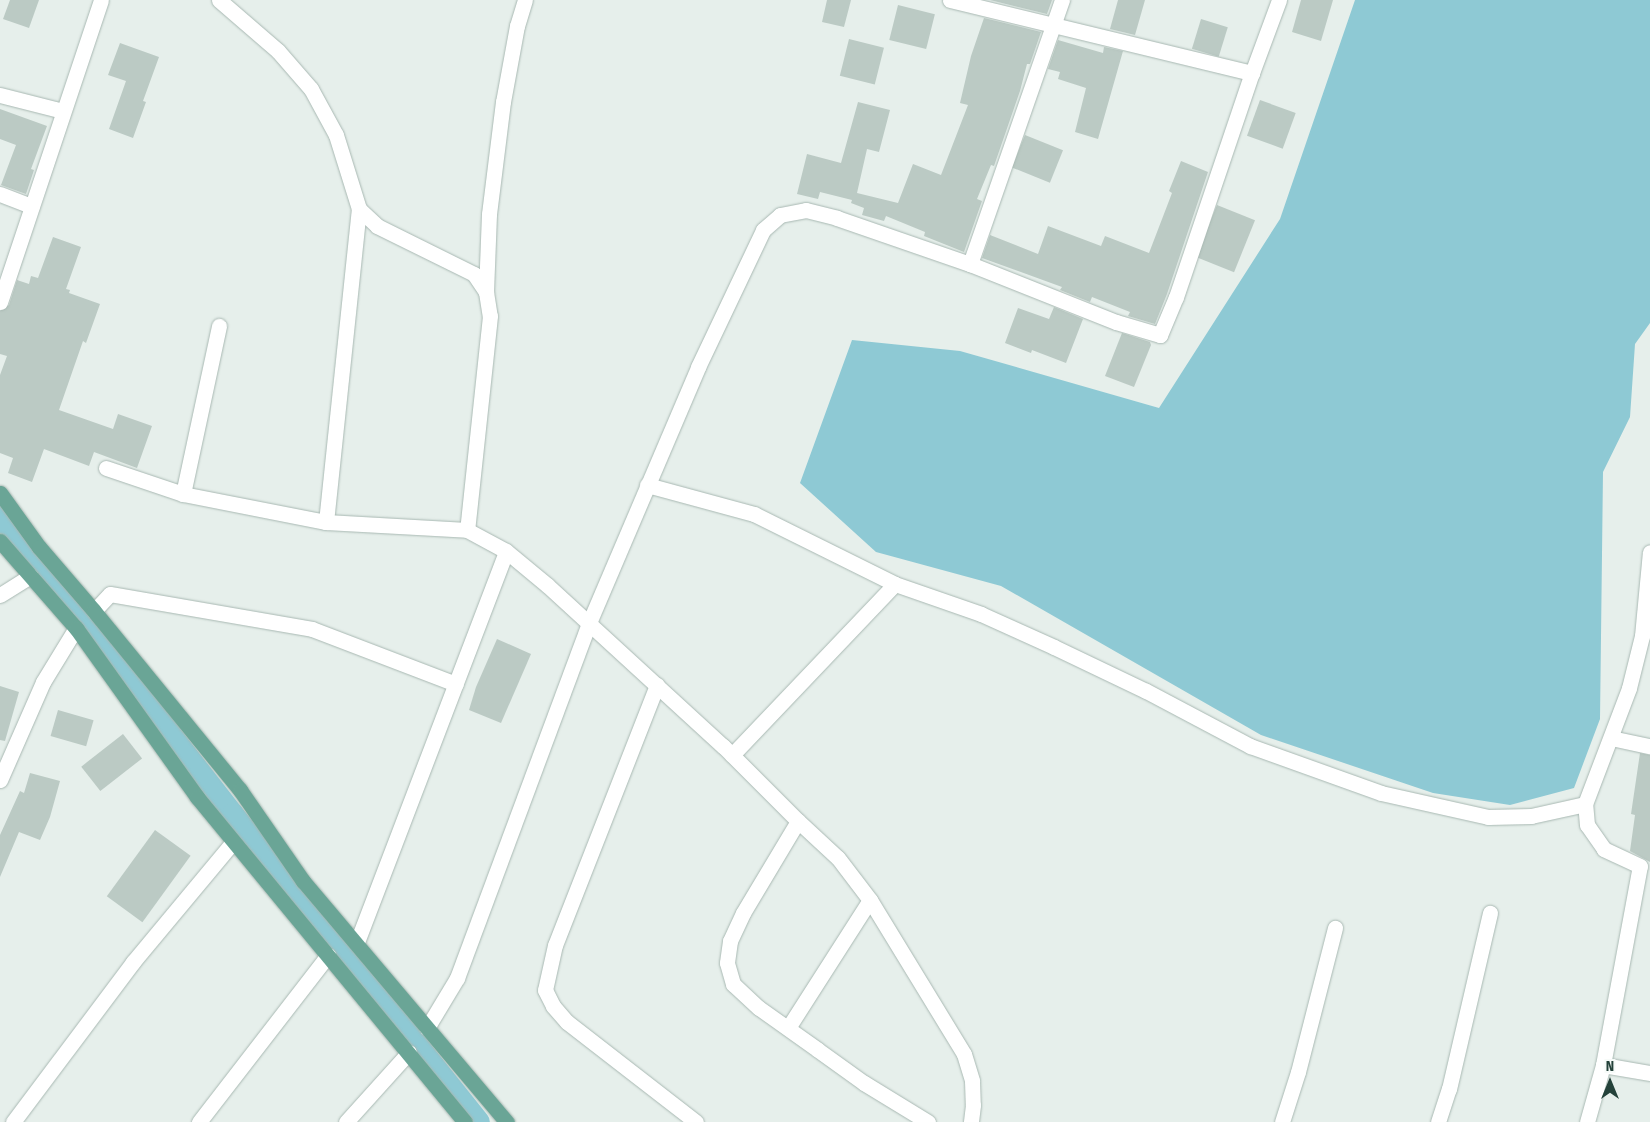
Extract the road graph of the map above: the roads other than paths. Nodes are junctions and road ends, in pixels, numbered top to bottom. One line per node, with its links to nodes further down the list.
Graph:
1 (101, 0): 10 (street)
2 (219, 0): 13 (street)
3 (524, 0): 15 (street)
4 (950, 0): 7 (street)
5 (1062, 0): 7 (street)
6 (1279, 0): 8 (street)
7 (1055, 26): 8 (street); 14 (street)
8 (1252, 73): 14 (street)
9 (0, 95): 10 (street)
10 (64, 111): 12 (street)
11 (0, 194): 12 (street)
12 (32, 206): 16 (street)
13 (359, 209): 15 (street); 22 (street)
14 (970, 264): 19 (street)
15 (486, 292): 23 (street)
16 (0, 302)
17 (219, 326): 21 (street)
18 (106, 468): 21 (street)
19 (647, 485): 28 (street); 31 (street)
20 (0, 493): 30 (main road)
21 (183, 494): 22 (street)
22 (326, 522): 23 (street)
23 (467, 530): 25 (street)
24 (0, 541): 27 (main road)
25 (506, 551): 31 (street); 34 (street)
26 (1650, 554): 33 (street)
27 (31, 576): 29 (street); 32 (main road)
28 (895, 584): 38 (street); 40 (street)
29 (0, 595)
30 (94, 611): 34 (street); 47 (main road)
31 (589, 623): 35 (street); 49 (street)
32 (76, 628): 39 (street); 42 (main road)
33 (1646, 636): 36 (street)
34 (456, 684): 47 (street)
35 (657, 685): 38 (street); 59 (street)
36 (1611, 738): 37 (street); 40 (street)
37 (1650, 746)
38 (732, 755): 41 (street)
39 (0, 780)
40 (1585, 804): 43 (street)
41 (798, 821): 44 (street); 50 (street)
42 (233, 842): 48 (main road); 54 (street)
43 (1645, 868): 52 (street)
44 (870, 900): 50 (street); 61 (street)
45 (1490, 913): 63 (street)
46 (1335, 928): 62 (street)
47 (357, 942): 49 (main road)
48 (328, 955): 51 (main road); 55 (street)
49 (427, 1028): 58 (main road)
50 (788, 1028): 60 (street)
51 (409, 1052): 56 (street); 57 (main road)
52 (1603, 1065): 53 (street); 64 (street)
53 (1650, 1074)
54 (13, 1122)
55 (199, 1122)
56 (346, 1122)
57 (465, 1122)
58 (507, 1122)
59 (696, 1122)
60 (928, 1122)
61 (970, 1122)
62 (1282, 1122)
63 (1438, 1122)
64 (1588, 1122)

